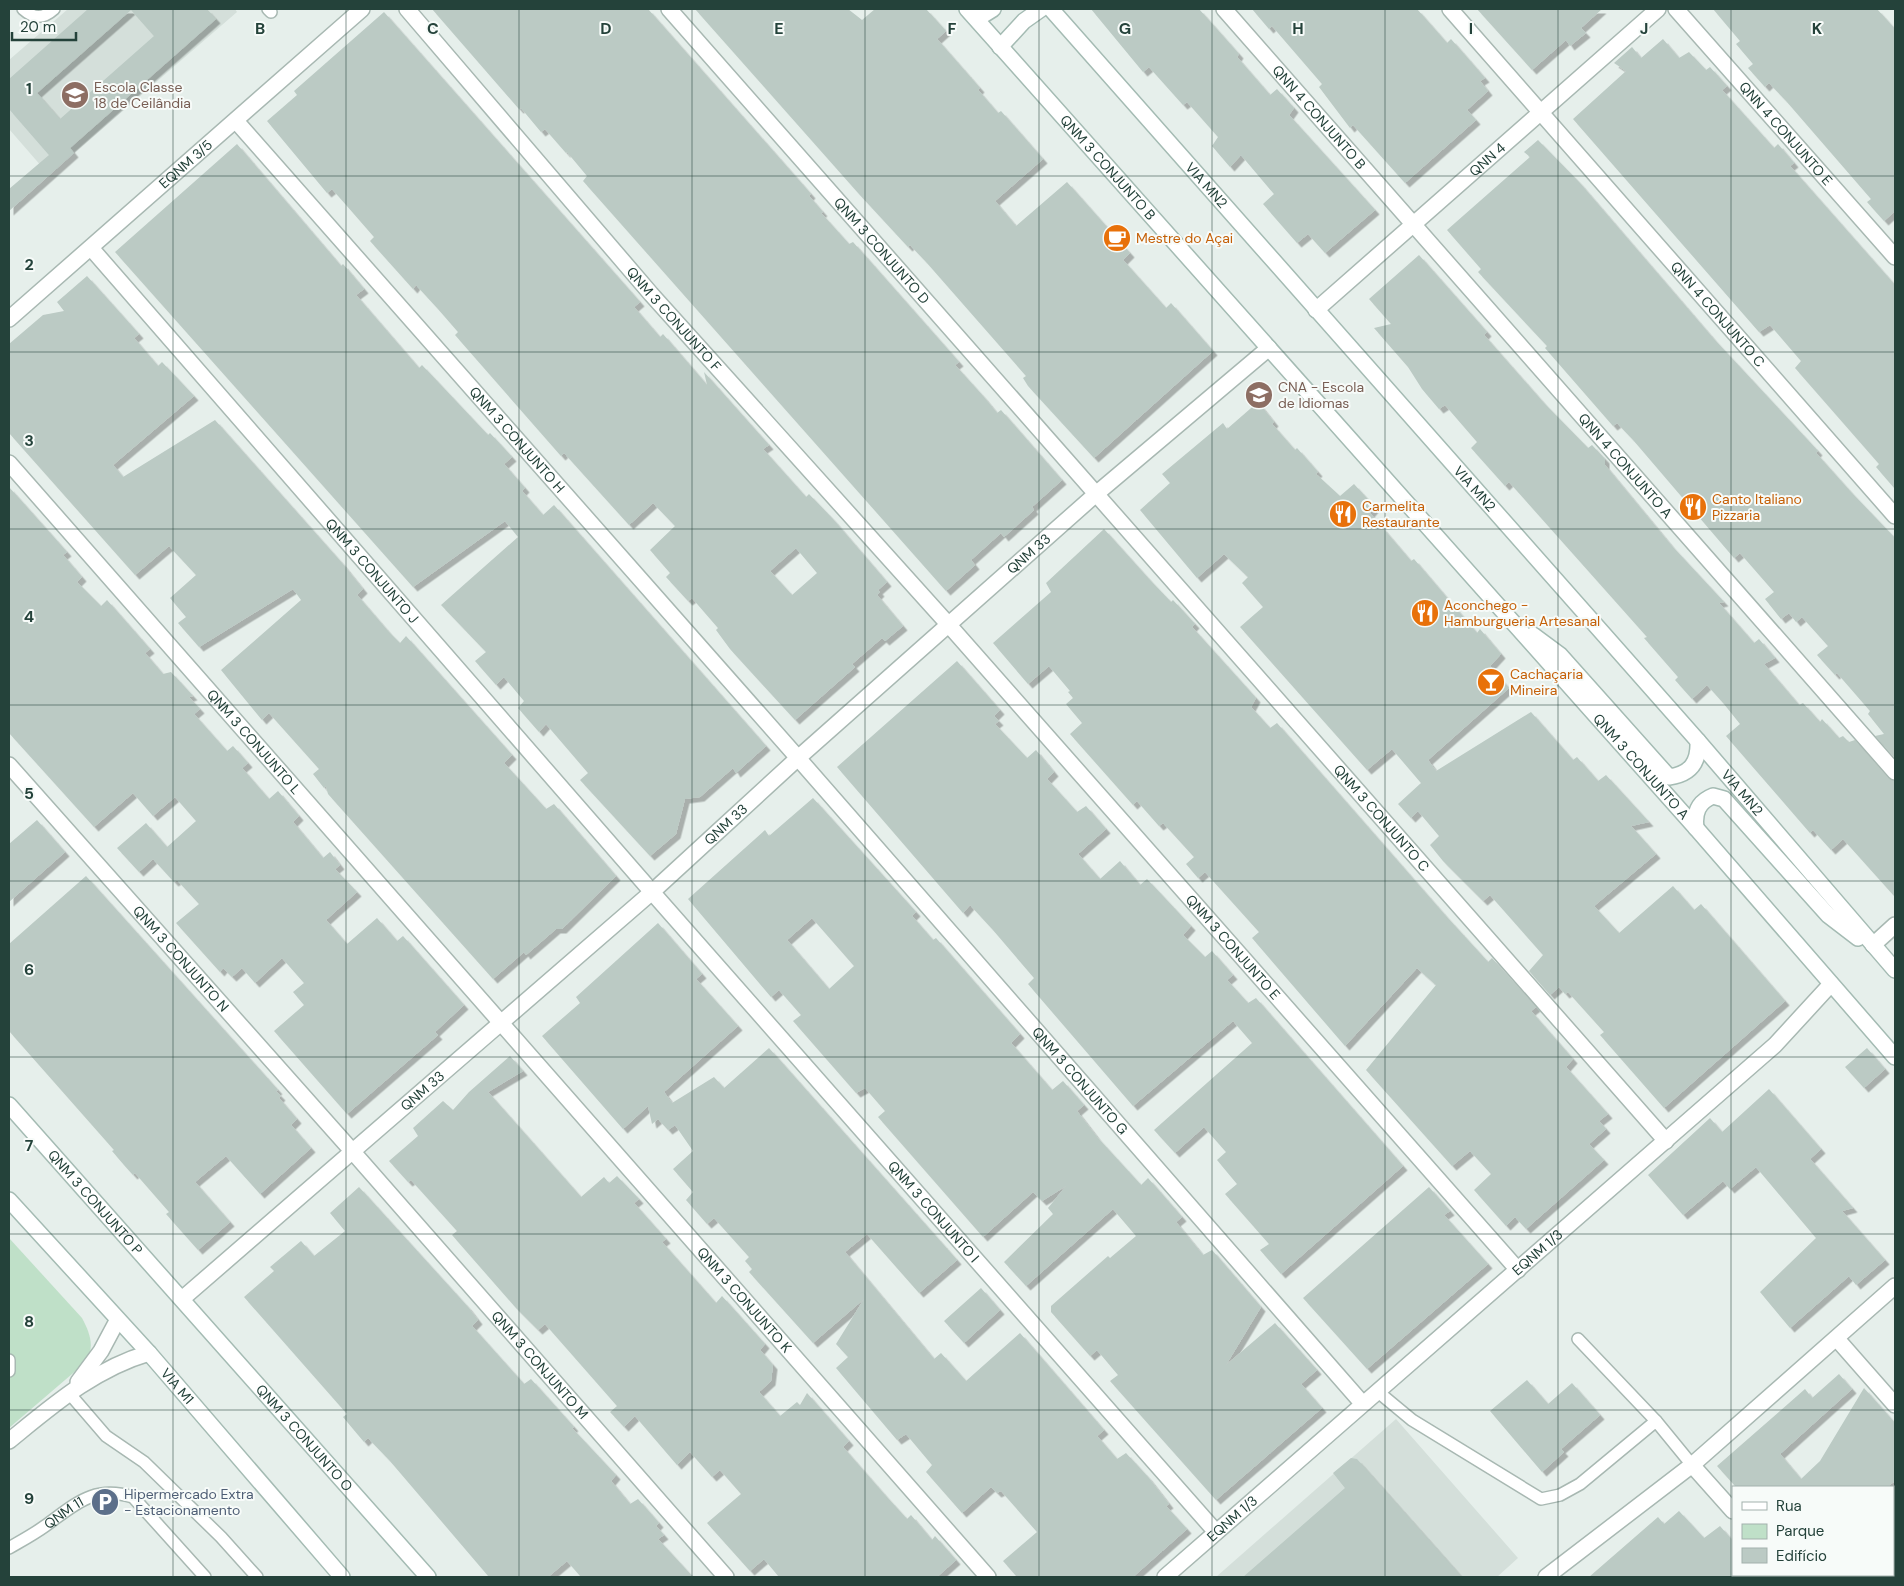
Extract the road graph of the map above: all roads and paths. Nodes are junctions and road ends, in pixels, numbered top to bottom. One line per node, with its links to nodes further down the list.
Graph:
1 (23, 9): 2 (lane)
2 (54, 9)
3 (362, 9): 16 (street, EQNM 3/5)
4 (407, 9): 27 (street, QNM 3 CONJUNTO F)
5 (669, 9): 24 (street, QNM 3 CONJUNTO D)
6 (993, 9): 13 (street)
7 (1041, 9): 14 (street)
8 (1051, 9): 20 (street, VIA MN2)
9 (1224, 9): 17 (street, QNN 4 CONJUNTO B)
10 (1450, 9): 15 (street, QNN 4 CONJUNTO C)
11 (1658, 9): 15 (street, QNN 4)
12 (1676, 9): 19 (street, QNN 4 CONJUNTO E)
13 (972, 14): 14 (street, QNM 3 CONJUNTO B)
14 (1000, 47): 22 (street, QNM 3 CONJUNTO B)
15 (1541, 112): 17 (street, QNN 4); 25 (street, QNN 4 CONJUNTO C)
16 (236, 121): 18 (street, EQNM 3/5); 29 (street, QNM 3 CONJUNTO H)
17 (1414, 224): 20 (street, QNN 4); 31 (street, QNN 4 CONJUNTO A)
18 (91, 248): 21 (street, EQNM 3/5); 33 (street, QNM 3 CONJUNTO J)
19 (1895, 258)
20 (1316, 310): 28 (street, VIA MN2)
21 (9, 319)
22 (1269, 348): 24 (street, QNM 33); 26 (street, QNM 3 CONJUNTO A)
23 (9, 463): 38 (street, QNM 3 CONJUNTO L)
24 (1096, 494): 27 (street, QNM 33); 41 (street, QNM 3 CONJUNTO C)
25 (1895, 516)
26 (1506, 615): 28 (street); 32 (street, QNM 3 CONJUNTO A)
27 (948, 624): 29 (street, QNM 33); 44 (street, QNM 3 CONJUNTO E)
28 (1698, 740): 35 (street, VIA MN2)
29 (798, 758): 33 (street, QNM 33); 55 (street, QNM 3 CONJUNTO G)
30 (9, 765): 42 (street, QNM 3 CONJUNTO N)
31 (1895, 772)
32 (1696, 828): 36 (street); 37 (street, QNM 3 CONJUNTO A)
33 (652, 892): 38 (street, QNM 33); 61 (street, QNM 3 CONJUNTO I)
34 (1895, 925): 35 (street)
35 (1873, 945): 36 (street, VIA MN2)
36 (1892, 966)
37 (1831, 984): 39 (street); 41 (street, EQNM 1/3)
38 (499, 1022): 42 (street, QNM 33); 68 (street, QNM 3 CONJUNTO K)
39 (1895, 1057)
40 (9, 1105): 46 (street, QNM 3 CONJUNTO P)
41 (1666, 1140): 44 (street, EQNM 1/3)
42 (353, 1152): 46 (street, QNM 33); 67 (street, QNM 3 CONJUNTO M)
43 (9, 1200): 47 (street, VIA M1)
44 (1518, 1270): 53 (street, EQNM 1/3)
45 (1895, 1286): 49 (street)
46 (182, 1299): 66 (street, QNM 3 CONJUNTO O)
47 (117, 1321): 50 (street, VIA M1); 54 (street)
48 (1578, 1338): 57 (lane)
49 (1837, 1339): 56 (street); 59 (street)
50 (149, 1353): 54 (street); 65 (street, VIA M1)
51 (9, 1360): 52 (lane)
52 (9, 1371)
53 (1377, 1391): 55 (street, EQNM 1/3); 57 (lane)
54 (69, 1393): 58 (street); 64 (lane)
55 (1362, 1403): 61 (street, EQNM 1/3)
56 (1895, 1405)
57 (1656, 1421): 59 (lane)
58 (9, 1441)
59 (1692, 1465): 60 (street); 70 (street)
60 (1732, 1510)
61 (1216, 1532): 69 (street, EQNM 1/3)
62 (9, 1548): 63 (lane, QNM 11)
63 (205, 1577)
64 (257, 1577)
65 (342, 1577)
66 (428, 1577)
67 (726, 1577)
68 (988, 1577)
69 (1165, 1577)
70 (1546, 1577)

